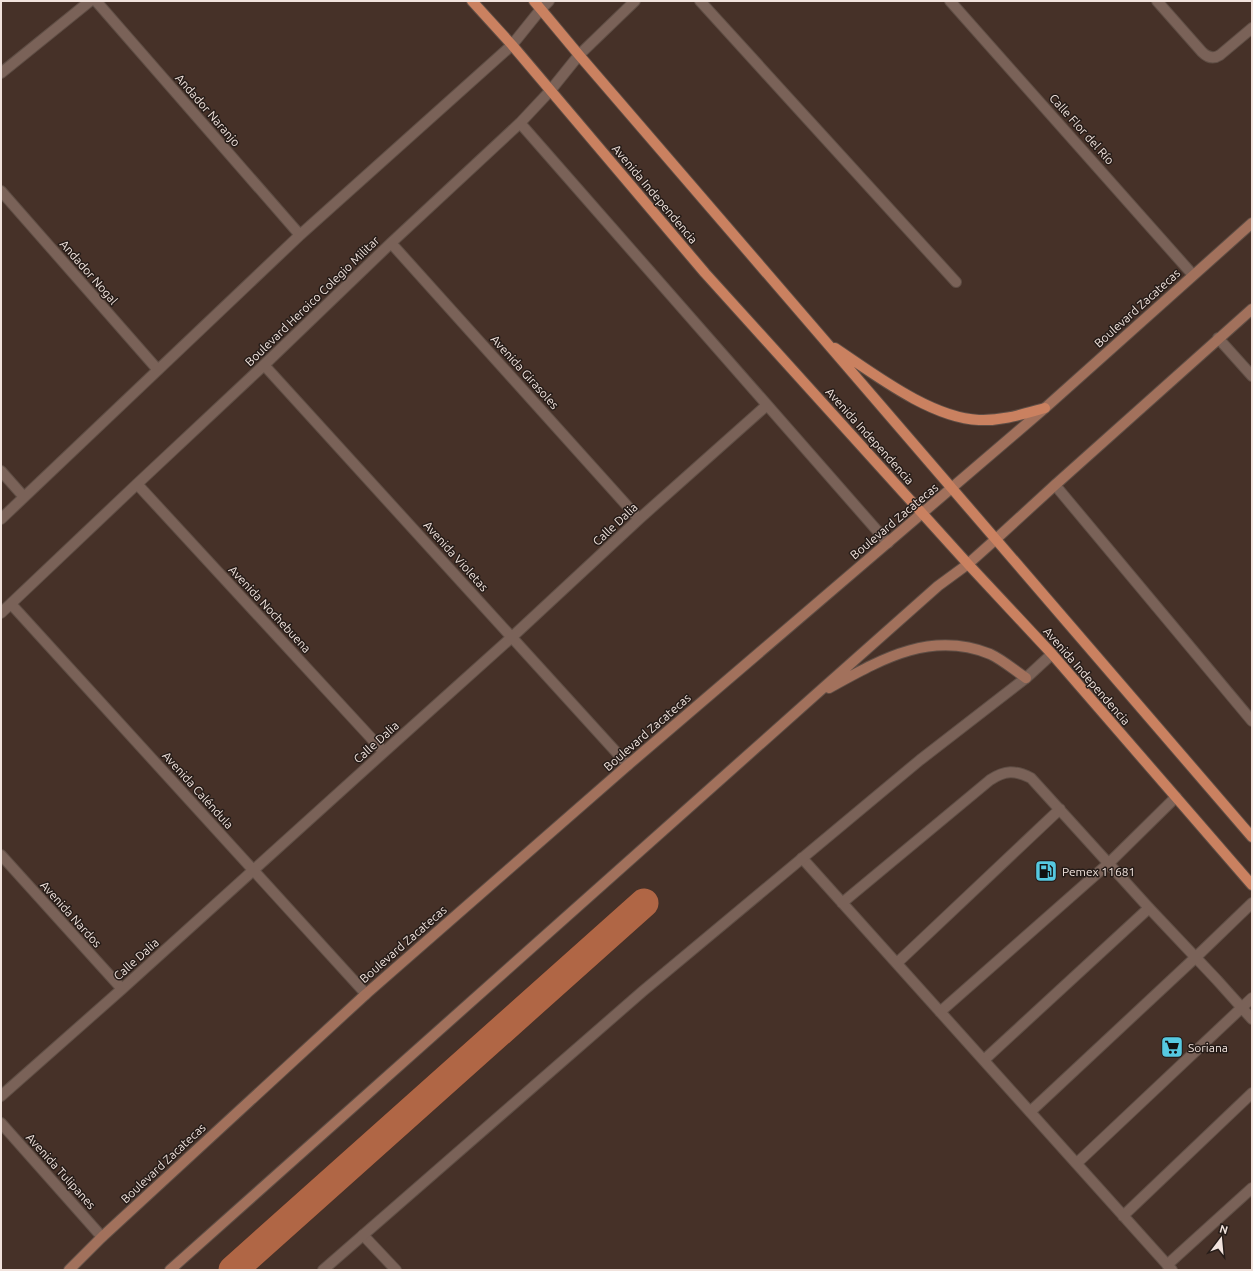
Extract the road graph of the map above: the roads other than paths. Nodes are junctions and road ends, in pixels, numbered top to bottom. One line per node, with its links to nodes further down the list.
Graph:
1 (90, 1): 13 (street)
2 (96, 1): 18 (street, Andador Naranjo)
3 (472, 1): 11 (main road, Avenida Independencia)
4 (548, 1): 9 (street)
5 (635, 1): 12 (street, Boulevard Heroico Colegio Militar)
6 (700, 1): 21 (street)
7 (950, 1): 20 (street, Calle Flor del Río)
8 (1157, 1): 10 (street)
9 (537, 5): 11 (street); 12 (main road, Avenida Independencia)
10 (1252, 28)
11 (512, 45): 14 (main road, Avenida Independencia); 18 (street)
12 (579, 55): 14 (street, Boulevard Heroico Colegio Militar); 24 (main road, Avenida Independencia)
13 (1, 73)
14 (550, 91): 15 (street, Boulevard Heroico Colegio Militar); 35 (main road, Avenida Independencia)
15 (520, 123): 19 (street, Boulevard Heroico Colegio Militar); 28 (street)
16 (1, 191): 26 (street, Andador Nogal)
17 (1252, 223): 20 (main road, Boulevard Zacatecas)
18 (300, 235): 26 (street)
19 (391, 243): 25 (street, Boulevard Heroico Colegio Militar); 37 (street, Avenida Girasoles)
20 (1194, 275): 29 (main road, Boulevard Zacatecas)
21 (956, 282)
22 (1252, 308): 23 (main road)
23 (1218, 338): 27 (street); 32 (main road)
24 (824, 341): 29 (main road); 33 (main road, Avenida Independencia)
25 (264, 365): 31 (street, Boulevard Heroico Colegio Militar); 43 (street, Avenida Violetas)
26 (158, 370): 34 (street)
27 (1252, 376)
28 (767, 405): 37 (street, Calle Dalia); 39 (street)
29 (1045, 408): 33 (main road, Boulevard Zacatecas)
30 (1, 471): 34 (street)
31 (137, 484): 41 (street, Boulevard Heroico Colegio Militar); 48 (street, Avenida Nochebuena)
32 (1055, 485): 38 (main road); 47 (street)
33 (952, 489): 35 (main road, Boulevard Zacatecas); 38 (main road, Avenida Independencia)
34 (24, 497): 36 (street)
35 (922, 513): 39 (main road, Boulevard Zacatecas); 40 (main road, Avenida Independencia)
36 (1, 519)
37 (639, 519): 43 (street, Calle Dalia)
38 (996, 539): 40 (main road); 52 (main road, Avenida Independencia)
39 (888, 543): 49 (main road, Boulevard Zacatecas)
40 (968, 564): 44 (main road, Avenida Independencia); 46 (main road)
41 (11, 604): 42 (street, Boulevard Heroico Colegio Militar); 56 (street, Avenida Caléndula)
42 (1, 613)
43 (512, 637): 48 (street, Calle Dalia); 49 (street, Avenida Violetas)
44 (1052, 654): 45 (street); 50 (main road, Avenida Independencia)
45 (1026, 678): 46 (main road); 54 (street)
46 (813, 697): 81 (main road)
47 (1252, 721)
48 (384, 752): 56 (street, Calle Dalia)
49 (628, 765): 64 (main road, Boulevard Zacatecas)
50 (1176, 797): 55 (street); 57 (main road, Avenida Independencia)
51 (1060, 809): 55 (street); 58 (street); 62 (street)
52 (1252, 837)
53 (1, 855): 63 (street, Avenida Nardos)
54 (802, 858): 58 (street); 77 (street)
55 (1109, 863): 60 (street); 67 (street)
56 (253, 870): 63 (street, Calle Dalia); 64 (street, Avenida Caléndula)
57 (1252, 885)
58 (842, 903): 62 (street)
59 (1252, 903): 61 (street)
60 (1149, 908): 61 (street); 69 (street)
61 (1196, 957): 66 (street); 72 (street)
62 (897, 963): 67 (street)
63 (122, 989): 71 (street, Calle Dalia)
64 (366, 994): 78 (main road, Boulevard Zacatecas)
65 (1252, 998): 66 (street)
66 (1242, 1008): 68 (street); 74 (street)
67 (940, 1012): 69 (street)
68 (1252, 1019)
69 (984, 1060): 72 (street)
70 (1252, 1093): 76 (street)
71 (1, 1096)
72 (1030, 1112): 74 (street)
73 (1, 1123): 78 (street, Avenida Tulipanes)
74 (1076, 1163): 76 (street)
75 (1252, 1188): 79 (street)
76 (1123, 1216): 79 (street)
77 (363, 1235): 82 (street); 83 (street)
78 (102, 1237): 80 (main road, Boulevard Zacatecas)
79 (1169, 1268)
80 (69, 1270)
81 (170, 1270)
82 (323, 1270)
83 (396, 1270)

